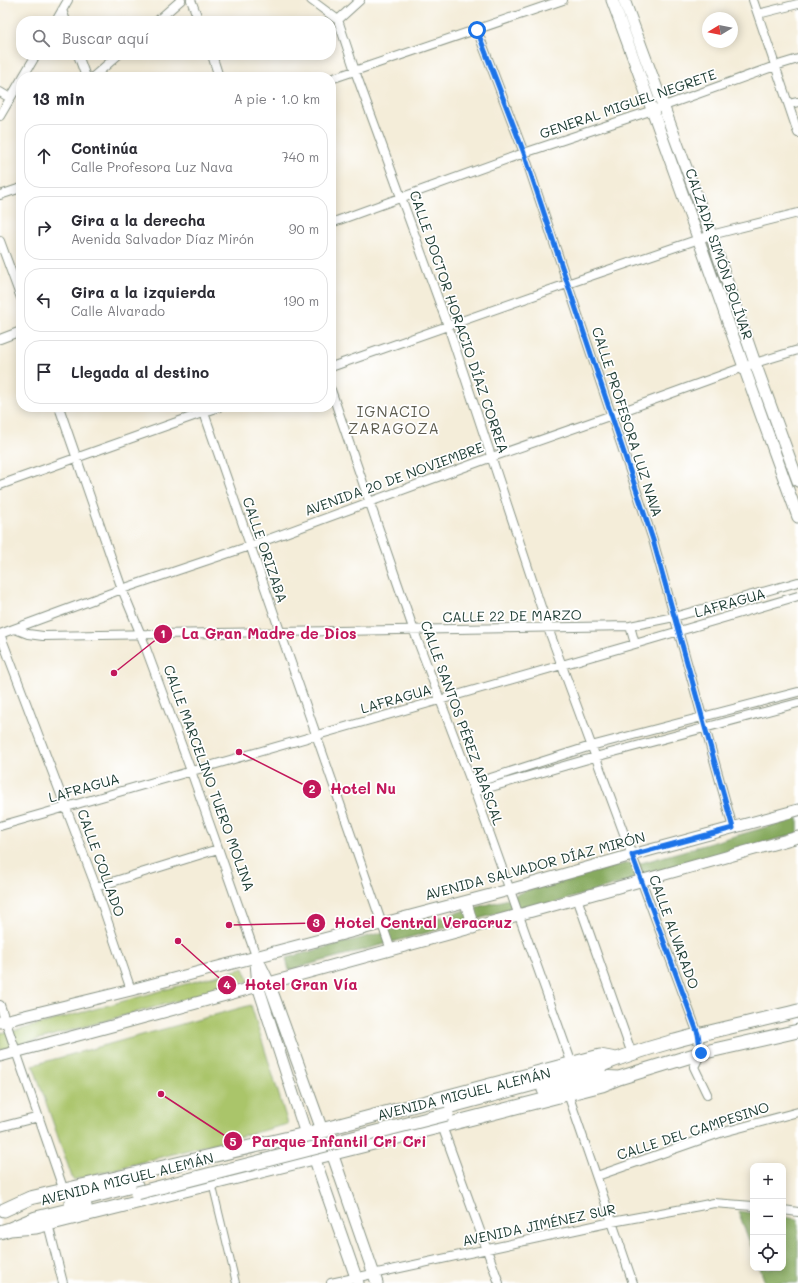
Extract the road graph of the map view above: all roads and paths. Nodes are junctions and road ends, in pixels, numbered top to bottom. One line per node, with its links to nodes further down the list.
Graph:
1 (68, 0): 12 (street)
2 (180, 0): 16 (street)
3 (191, 0): 17 (street)
4 (311, 0): 18 (street)
5 (360, 0): 19 (street)
6 (563, 0): 10 (street)
7 (612, 0): 39 (main road, CALZADA SIMÓN BOLÍVAR)
8 (624, 0): 38 (main road, CALZADA SIMÓN BOLÍVAR)
9 (754, 0): 13 (street)
10 (548, 2): 20 (street)
11 (798, 4): 13 (street)
12 (62, 10): 14 (street); 15 (street)
13 (758, 14): 26 (street)
14 (59, 16)
15 (64, 16)
16 (162, 16)
17 (197, 16)
18 (333, 16)
19 (338, 20): 27 (street, CALLE DOCTOR HORACIO DÍAZ CORREA)
20 (477, 30): 27 (street); 42 (street, CALLE PROFESORA LUZ NAVA)
21 (798, 59): 26 (street, GENERAL MIGUEL NEGRETE)
22 (33, 60): 28 (street)
23 (80, 60): 29 (street)
24 (112, 60): 30 (street)
25 (214, 60): 31 (street)
26 (775, 66): 37 (street); 38 (street, GENERAL MIGUEL NEGRETE)
27 (354, 71): 32 (street); 45 (street, CALLE DOCTOR HORACIO DÍAZ CORREA)
28 (26, 72)
29 (84, 72)
30 (99, 72)
31 (218, 72)
32 (336, 77)
33 (16, 88): 35 (street)
34 (0, 92): 35 (street)
35 (10, 98): 40 (street)
36 (798, 102): 37 (street)
37 (789, 104): 41 (street)
38 (664, 105): 39 (street, GENERAL MIGUEL NEGRETE); 48 (main road, CALZADA SIMÓN BOLÍVAR)
39 (653, 110): 42 (street, GENERAL MIGUEL NEGRETE); 49 (main road, CALZADA SIMÓN BOLÍVAR)
40 (0, 116)
41 (798, 133)
42 (524, 153): 45 (street, GENERAL MIGUEL NEGRETE); 52 (street, CALLE PROFESORA LUZ NAVA)
43 (16, 190): 44 (street)
44 (0, 195)
45 (402, 198): 47 (street, GENERAL MIGUEL NEGRETE); 53 (street, CALLE DOCTOR HORACIO DÍAZ CORREA)
46 (798, 213): 48 (street)
47 (336, 221)
48 (711, 235): 49 (street); 57 (main road, CALZADA SIMÓN BOLÍVAR)
49 (698, 239): 52 (street); 59 (main road, CALZADA SIMÓN BOLÍVAR)
50 (0, 241): 51 (street)
51 (16, 284)
52 (567, 284): 53 (street); 64 (street, CALLE PROFESORA LUZ NAVA)
53 (448, 326): 58 (street); 66 (street, CALLE DOCTOR HORACIO DÍAZ CORREA)
54 (16, 333): 55 (street)
55 (0, 339)
56 (798, 350): 57 (street, AVENIDA 20 DE NOVIEMBRE)
57 (755, 363): 59 (street, AVENIDA 20 DE NOVIEMBRE); 67 (main road, CALZADA SIMÓN BOLÍVAR)
58 (336, 365)
59 (744, 368): 64 (street, AVENIDA 20 DE NOVIEMBRE); 70 (main road, CALZADA SIMÓN BOLÍVAR)
60 (336, 405): 69 (street, CALLE SANTOS PÉREZ ABASCAL)
61 (61, 412): 65 (street, CALLE MARCELINO TUERO MOLINA)
62 (198, 412): 65 (street)
63 (204, 412): 71 (street, CALLE ORIZABA)
64 (612, 416): 66 (street, AVENIDA 20 DE NOVIEMBRE); 75 (street, CALLE PROFESORA LUZ NAVA)
65 (77, 457): 68 (street); 73 (street, CALLE MARCELINO TUERO MOLINA)
66 (492, 457): 69 (street, AVENIDA 20 DE NOVIEMBRE); 77 (street, CALLE DOCTOR HORACIO DÍAZ CORREA)
67 (798, 481)
68 (0, 485)
69 (369, 503): 71 (street, AVENIDA 20 DE NOVIEMBRE); 79 (street, CALLE SANTOS PÉREZ ABASCAL)
70 (798, 517)
71 (250, 546): 73 (street, AVENIDA 20 DE NOVIEMBRE); 80 (street, CALLE ORIZABA)
72 (798, 582): 75 (street, LAFRAGUA)
73 (122, 590): 78 (street, AVENIDA 20 DE NOVIEMBRE); 83 (street, CALLE MARCELINO TUERO MOLINA)
74 (798, 596): 81 (street, LAFRAGUA)
75 (674, 617): 76 (street, CALLE 22 DE MARZO); 81 (street, CALLE PROFESORA LUZ NAVA)
76 (630, 626): 77 (street, CALLE 22 DE MARZO); 84 (street)
77 (548, 628): 79 (street, CALLE 22 DE MARZO); 85 (street, CALLE DOCTOR HORACIO DÍAZ CORREA)
78 (15, 629): 82 (street, AVENIDA 20 DE NOVIEMBRE); 83 (street, CALLE 22 DE MARZO)
79 (414, 631): 80 (street, CALLE 22 DE MARZO); 87 (street, CALLE SANTOS PÉREZ ABASCAL)
80 (280, 632): 83 (street, CALLE 22 DE MARZO); 91 (street, CALLE ORIZABA)
81 (678, 632): 84 (street, LAFRAGUA); 89 (street, CALLE PROFESORA LUZ NAVA)
82 (0, 634): 96 (street, CALLE COLLADO)
83 (141, 635): 94 (street, CALLE MARCELINO TUERO MOLINA)
84 (635, 644): 85 (street, LAFRAGUA)
85 (562, 665): 87 (street, LAFRAGUA); 92 (street, CALLE ALVARADO)
86 (798, 692): 89 (street)
87 (440, 700): 91 (street, LAFRAGUA); 95 (street, CALLE SANTOS PÉREZ ABASCAL)
88 (798, 703): 90 (street)
89 (701, 718): 90 (street, CALLE PROFESORA LUZ NAVA); 92 (street)
90 (704, 729): 93 (street); 99 (street, CALLE PROFESORA LUZ NAVA)
91 (317, 736): 94 (street, LAFRAGUA); 109 (street, CALLE ORIZABA)
92 (591, 746): 93 (street, CALLE ALVARADO); 95 (street)
93 (595, 757): 95 (street); 102 (street, CALLE ALVARADO)
94 (191, 771): 96 (street, LAFRAGUA); 101 (street, CALLE MARCELINO TUERO MOLINA)
95 (473, 788): 105 (street, CALLE SANTOS PÉREZ ABASCAL)
96 (67, 806): 98 (street, LAFRAGUA); 104 (street, CALLE COLLADO)
97 (798, 810): 99 (main road, AVENIDA SALVADOR DÍAZ MIRÓN)
98 (0, 826)
99 (733, 828): 102 (main road, AVENIDA SALVADOR DÍAZ MIRÓN)
100 (798, 837): 103 (main road)
101 (218, 849): 104 (street); 112 (street, CALLE MARCELINO TUERO MOLINA)
102 (632, 855): 103 (street, CALLE ALVARADO); 105 (main road, AVENIDA SALVADOR DÍAZ MIRÓN)
103 (642, 880): 106 (main road); 120 (street, CALLE ALVARADO)
104 (96, 887): 115 (street, CALLE COLLADO)
105 (509, 890): 107 (main road, AVENIDA SALVADOR DÍAZ MIRÓN); 108 (street, CALLE SANTOS PÉREZ ABASCAL)
106 (577, 898): 108 (main road); 123 (street)
107 (466, 902): 109 (main road, AVENIDA SALVADOR DÍAZ MIRÓN); 110 (main road)
108 (518, 915): 110 (main road); 126 (street, CALLE SANTOS PÉREZ ABASCAL)
109 (383, 923): 111 (street, CALLE ORIZABA); 112 (main road, AVENIDA SALVADOR DÍAZ MIRÓN)
110 (473, 928): 111 (main road)
111 (391, 950): 113 (main road)
112 (256, 956): 113 (main road, CALLE MARCELINO TUERO MOLINA); 114 (main road, CALLE MARCELINO TUERO MOLINA); 115 (main road, AVENIDA SALVADOR DÍAZ MIRÓN)
113 (269, 983): 114 (main road); 136 (main road, CALLE MARCELINO TUERO MOLINA)
114 (258, 986): 121 (main road); 137 (main road, CALLE MARCELINO TUERO MOLINA)
115 (131, 990): 118 (main road, AVENIDA SALVADOR DÍAZ MIRÓN)
116 (0, 1005): 118 (street)
117 (798, 1011): 120 (main road, AVENIDA MIGUEL ALEMÁN)
118 (3, 1022): 121 (street)
119 (798, 1031): 122 (main road, AVENIDA MIGUEL ALEMÁN)
120 (698, 1034): 122 (street, CALLE ALVARADO); 123 (main road, AVENIDA MIGUEL ALEMÁN)
121 (16, 1051): 124 (main road); 132 (street)
122 (701, 1053): 127 (main road, AVENIDA MIGUEL ALEMÁN); 129 (street, CALLE ALVARADO)
123 (632, 1054): 125 (main road, AVENIDA MIGUEL ALEMÁN)
124 (0, 1056)
125 (616, 1059): 126 (main road); 130 (main road, AVENIDA MIGUEL ALEMÁN)
126 (572, 1064): 133 (main road)
127 (619, 1078): 128 (main road); 130 (main road, AVENIDA MIGUEL ALEMÁN)
128 (568, 1094): 134 (main road); 143 (street)
129 (707, 1094)
130 (445, 1111): 145 (main road, AVENIDA MIGUEL ALEMÁN)
131 (798, 1112): 143 (street, CALLE DEL CAMPESINO)
132 (39, 1117): 135 (street); 146 (street)
133 (365, 1119): 136 (main road); 139 (main road)
134 (442, 1126): 139 (main road); 154 (street)
135 (0, 1127)
136 (322, 1130): 137 (main road); 140 (main road, CALLE MARCELINO TUERO MOLINA)
137 (306, 1134): 138 (main road); 141 (main road, CALLE MARCELINO TUERO MOLINA)
138 (267, 1143): 142 (main road); 146 (main road)
139 (372, 1143): 140 (main road)
140 (332, 1153): 141 (main road); 155 (main road, CALLE MARCELINO TUERO MOLINA)
141 (315, 1157): 142 (main road); 156 (main road, CALLE MARCELINO TUERO MOLINA)
142 (276, 1167): 144 (main road)
143 (597, 1176): 151 (street)
144 (212, 1183): 152 (main road); 158 (street)
145 (136, 1189): 149 (main road, AVENIDA MIGUEL ALEMÁN); 153 (main road, AVENIDA MIGUEL ALEMÁN)
146 (64, 1191): 149 (main road)
147 (750, 1206): 151 (street, AVENIDA JIMÉNEZ SUR)
148 (786, 1210): 150 (street)
149 (2, 1211)
150 (798, 1212)
151 (612, 1222): 154 (street, AVENIDA JIMÉNEZ SUR); 161 (street)
152 (48, 1224): 153 (main road); 157 (street)
153 (5, 1230)
154 (487, 1250): 155 (street, AVENIDA JIMÉNEZ SUR); 160 (street)
155 (375, 1278): 156 (street, AVENIDA JIMÉNEZ SUR)
156 (357, 1280): 159 (street, AVENIDA JIMÉNEZ SUR)
157 (63, 1283)
158 (236, 1283)
159 (331, 1283)
160 (499, 1283)
161 (634, 1283)

